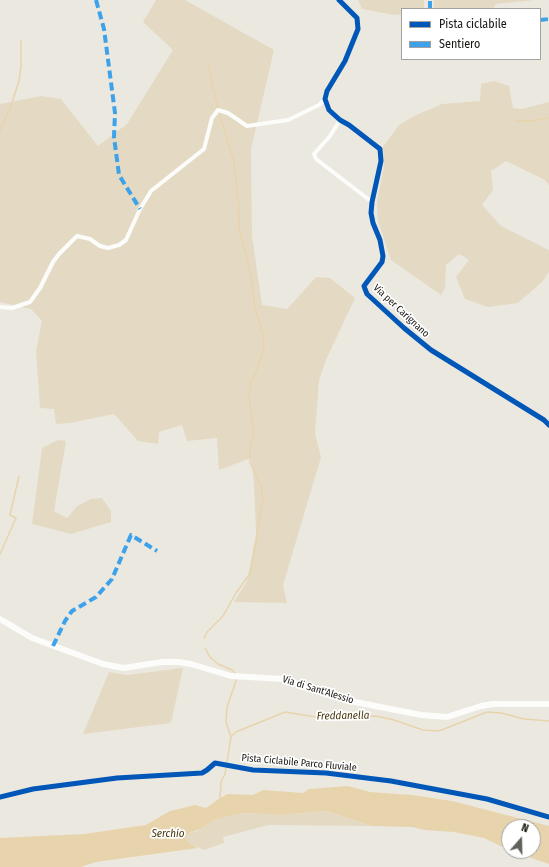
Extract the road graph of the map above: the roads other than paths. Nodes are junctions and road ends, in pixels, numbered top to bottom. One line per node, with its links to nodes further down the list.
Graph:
1 (340, 0): 2 (street)
2 (325, 99): 3 (street, Via per Carignano); 5 (street)
3 (340, 120): 4 (street, Via per Carignano); 4 (street)
4 (372, 202): 6 (street, Via per Carignano)
5 (0, 307)
6 (549, 425)
7 (0, 619): 8 (street, Via di Sant'Alessio)
8 (549, 704)

